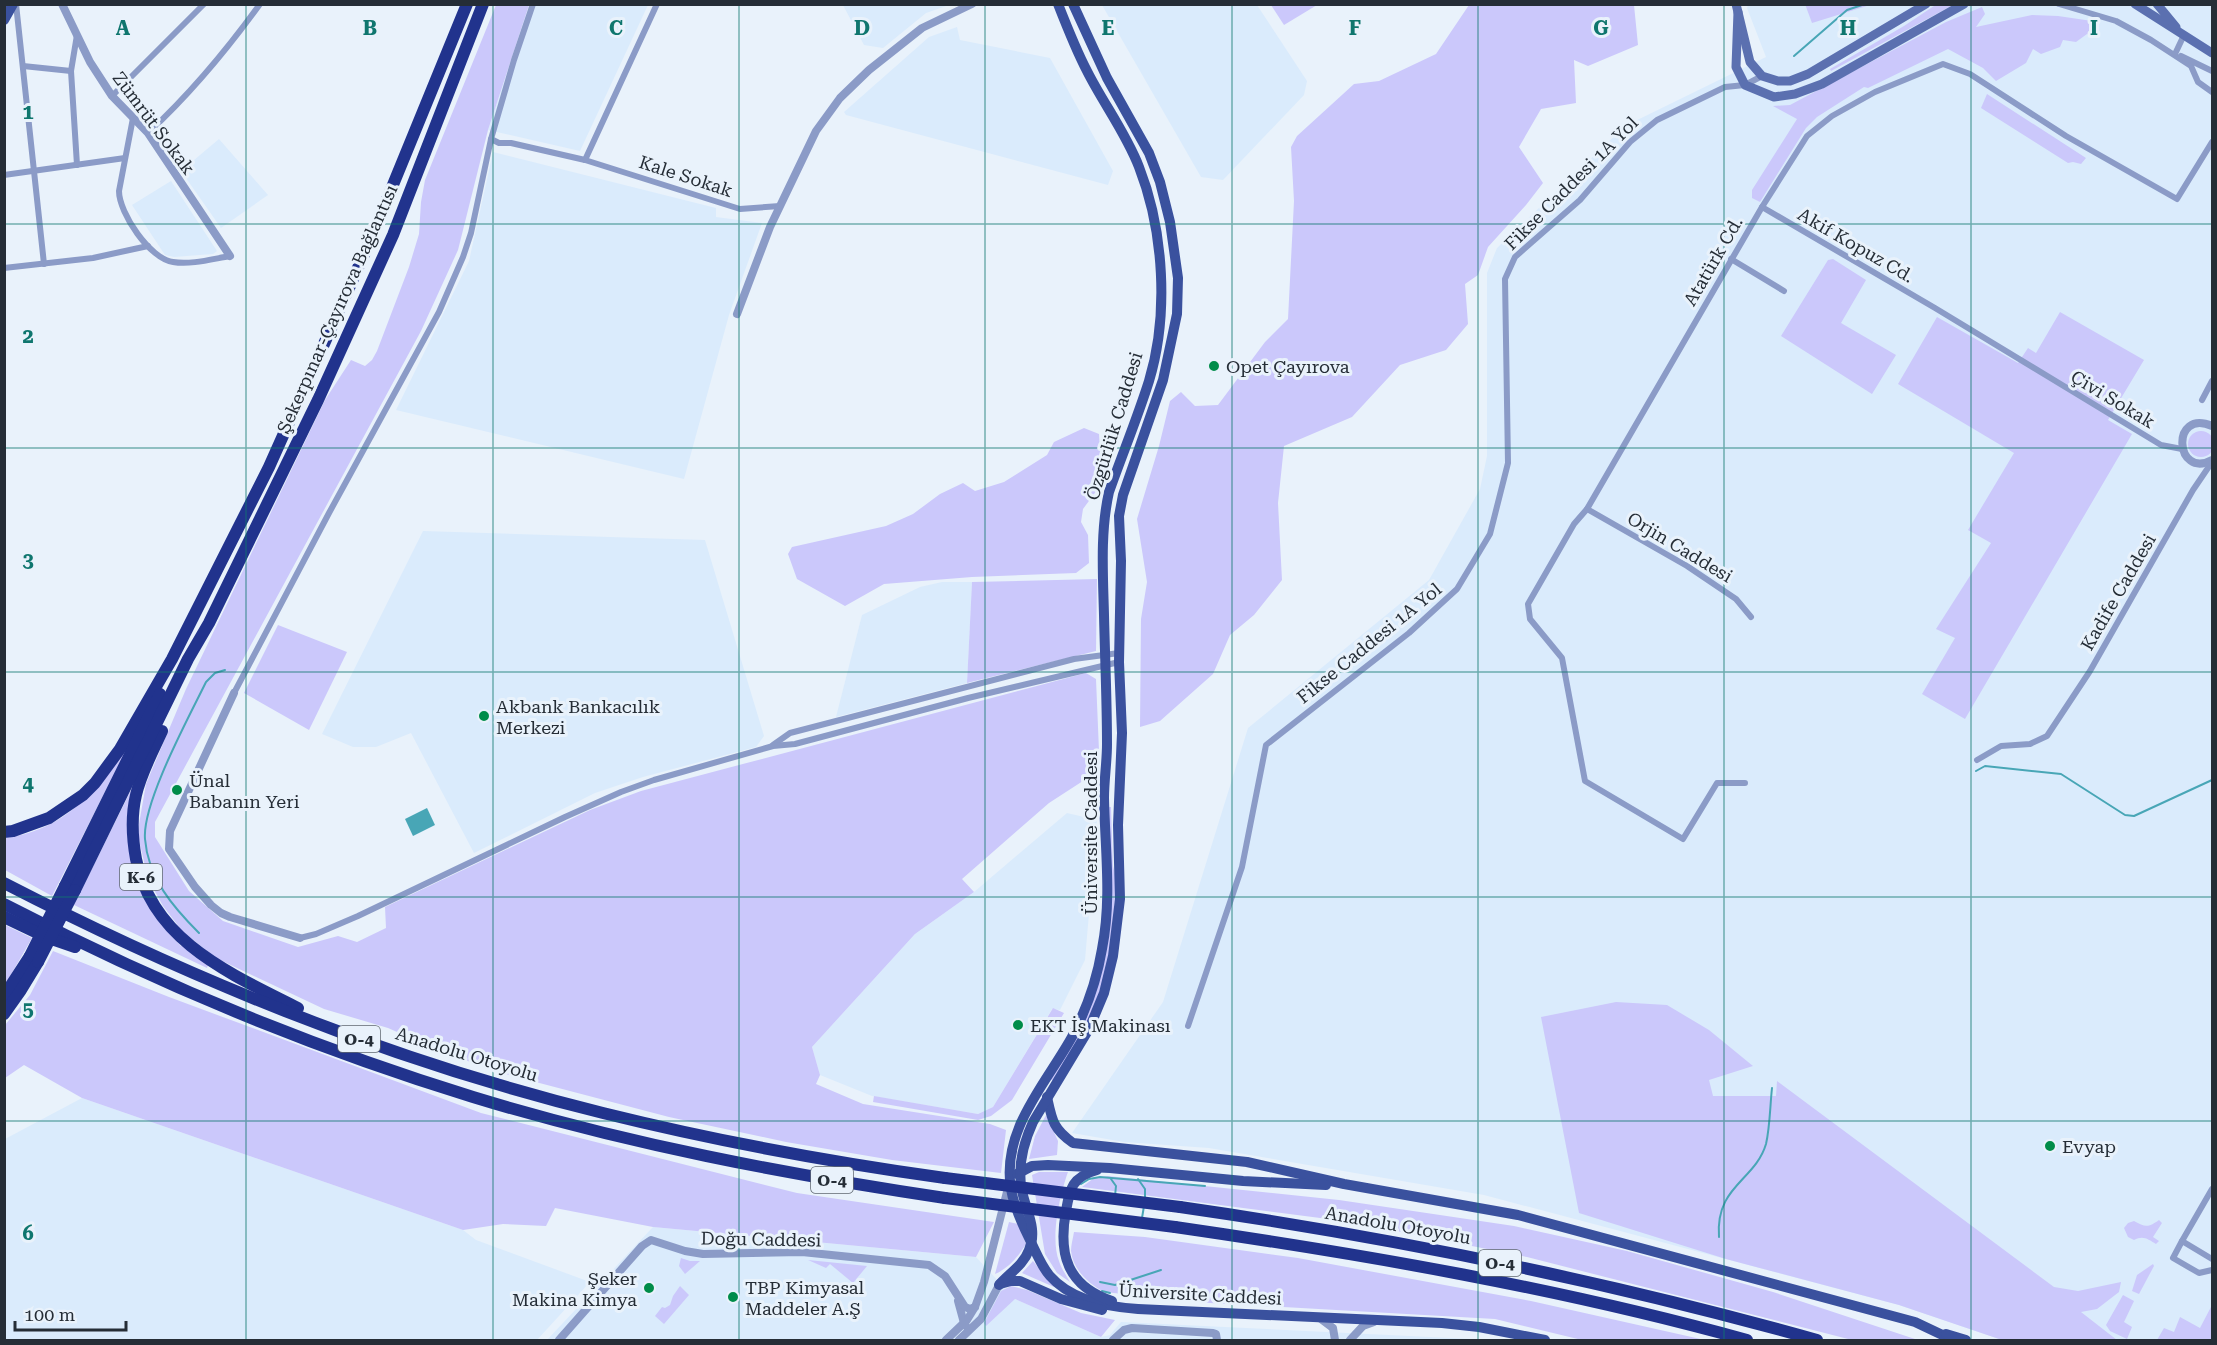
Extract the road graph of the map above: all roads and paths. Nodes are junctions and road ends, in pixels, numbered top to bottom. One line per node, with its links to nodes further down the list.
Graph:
1 (14, 4): 18 (main road); 23 (street)
2 (204, 4): 29 (street)
3 (260, 4): 31 (street)
4 (467, 4): 55 (highway, Şekerpınar-Çayırova Bağlantısı)
5 (483, 4): 57 (highway, Şekerpınar-Çayırova Bağlantısı)
6 (533, 4): 32 (street)
7 (657, 4): 35 (street)
8 (972, 4): 39 (street)
9 (1058, 4): 59 (main road, Özgürlük Caddesi)
10 (1073, 4): 58 (main road, Özgürlük Caddesi)
11 (1926, 4): 26 (main road)
12 (1964, 4): 27 (main road)
13 (2059, 4): 22 (street)
14 (2135, 4): 20 (main road)
15 (2157, 4): 20 (main road)
16 (63, 5): 19 (street, Zümrüt Sokak)
17 (1737, 8): 26 (main road); 27 (main road)
18 (4, 20)
19 (77, 34): 24 (street); 29 (street, Zümrüt Sokak)
20 (2184, 35): 21 (main road); 22 (street)
21 (2212, 53)
22 (2175, 54): 25 (street); 28 (street)
23 (23, 66): 24 (street); 37 (street)
24 (71, 71): 36 (street)
25 (2212, 71)
26 (1762, 76): 27 (street, Fikse Caddesi 1A Yol)
27 (1745, 85): 74 (street, Fikse Caddesi 1A Yol)
28 (2212, 92)
29 (112, 96): 30 (street, Zümrüt Sokak)
30 (133, 118): 31 (street, Zümrüt Sokak); 34 (street)
31 (148, 133): 42 (street, Zümrüt Sokak)
32 (491, 139): 35 (street, Kale Sokak); 60 (street)
33 (2212, 142): 40 (street, Atatürk Cd.)
34 (125, 158): 36 (street); 41 (street)
35 (585, 159): 39 (street, Kale Sokak)
36 (77, 165): 37 (street)
37 (32, 171): 38 (street); 44 (street)
38 (4, 175)
39 (780, 206): 47 (street)
40 (1762, 207): 43 (street, Atatürk Cd.); 48 (street, Akif Kopuz Cd.)
41 (148, 246): 42 (street); 44 (street)
42 (230, 256)
43 (1731, 259): 46 (street); 54 (street, Atatürk Cd.)
44 (44, 264): 45 (street)
45 (4, 268)
46 (1784, 291)
47 (737, 314)
48 (2031, 368): 52 (street, Çivi Sokak)
49 (2212, 381): 50 (street)
50 (2202, 399)
51 (2212, 426): 52 (street)
52 (2182, 449): 53 (street)
53 (2212, 461): 62 (street, Kadife Caddesi)
54 (1587, 509): 56 (street, Orjin Caddesi); 63 (street, Atatürk Cd.)
55 (232, 541): 64 (highway); 66 (highway)
56 (1751, 617)
57 (209, 623): 66 (highway); 75 (highway, K-6)
58 (1119, 657): 59 (street); 59 (street); 76 (main road, Üniversite Caddesi)
59 (1105, 659): 61 (street); 61 (street); 79 (main road, Üniversite Caddesi)
60 (234, 693): 69 (street)
61 (773, 746): 69 (street)
62 (1977, 760)
63 (1745, 783)
64 (4, 832)
65 (4, 884): 75 (highway, Anadolu Otoyolu / O-4)
66 (70, 888): 70 (highway, bridge)
67 (4, 904): 71 (highway, Anadolu Otoyolu / O-4)
68 (4, 917): 71 (highway)
69 (300, 938)
70 (34, 959): 72 (highway); 73 (highway)
71 (114, 960): 103 (highway, Anadolu Otoyolu / O-4, bridge)
72 (4, 996)
73 (4, 1014)
74 (1188, 1026)
75 (351, 1036): 104 (highway, Anadolu Otoyolu / O-4, bridge)
76 (1047, 1097): 78 (main road, Üniversite Caddesi); 80 (main road)
77 (1102, 1168): 78 (main road); 80 (main road); 89 (main road)
78 (1021, 1171): 79 (main road); 83 (main road, Üniversite Caddesi)
79 (1010, 1179): 83 (main road, Üniversite Caddesi); 88 (street)
80 (1344, 1184): 92 (main road)
81 (2212, 1189): 82 (street)
82 (2182, 1241): 84 (street); 85 (street)
83 (1031, 1243): 86 (main road); 89 (main road, Üniversite Caddesi)
84 (2212, 1259)
85 (2212, 1270)
86 (999, 1285): 89 (main road); 94 (street)
87 (957, 1297): 88 (street, Doğu Caddesi); 93 (street, Doğu Caddesi); 96 (street, Doğu Caddesi)
88 (975, 1307): 93 (street)
89 (1138, 1309): 90 (main road, Üniversite Caddesi)
90 (1317, 1317): 91 (main road, Üniversite Caddesi); 100 (street)
91 (1386, 1320): 101 (street); 102 (main road, Üniversite Caddesi)
92 (1915, 1322): 105 (main road); 106 (main road)
93 (964, 1323): 94 (street); 97 (street)
94 (973, 1327): 98 (street)
95 (1215, 1337): 99 (street)
96 (559, 1341)
97 (946, 1341)
98 (959, 1341)
99 (1113, 1341)
100 (1335, 1341)
101 (1350, 1341)
102 (1545, 1341)
103 (1747, 1341)
104 (1817, 1341)
105 (1953, 1341)
106 (1966, 1341)

